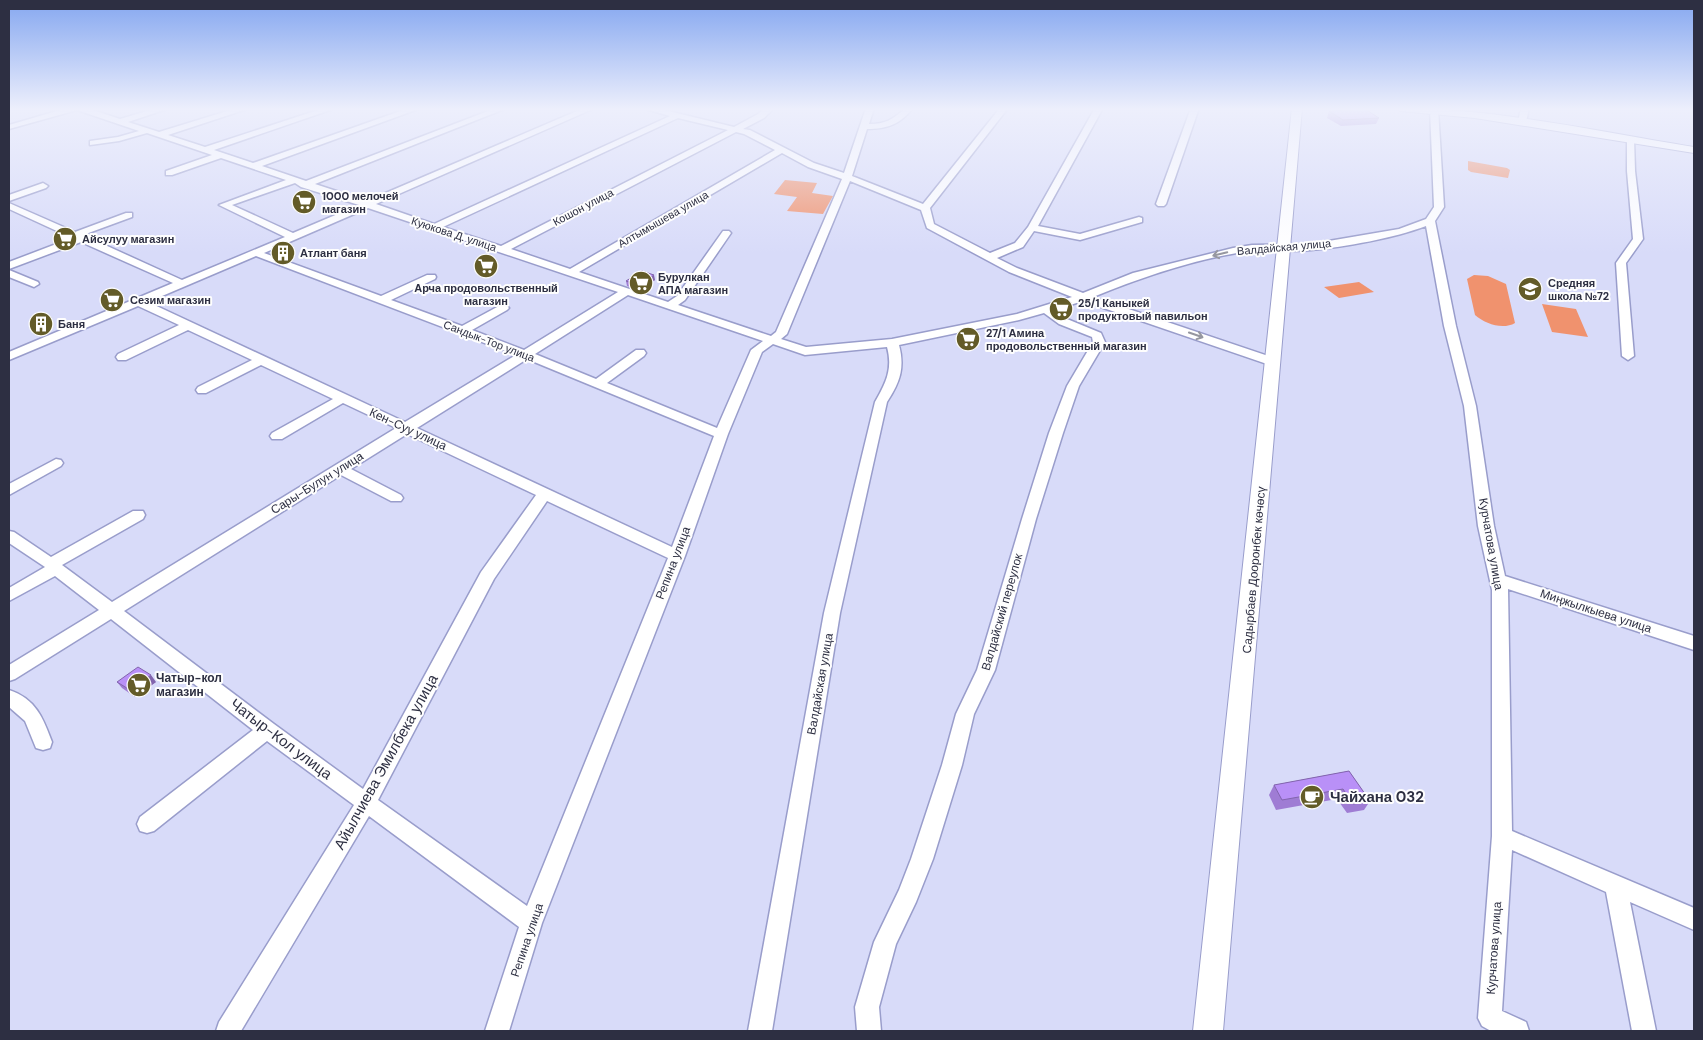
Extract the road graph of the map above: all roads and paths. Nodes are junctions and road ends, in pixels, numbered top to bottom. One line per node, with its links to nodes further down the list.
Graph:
1 (217, 157): 18 (street)
2 (221, 157): 17 (street, Куюкова Д. улица)
3 (280, 157): 17 (street)
4 (378, 157): 21 (street)
5 (479, 157): 25 (street)
6 (587, 157): 33 (street)
7 (679, 157): 39 (street, Кошон улица)
8 (771, 157): 44 (street, Алтымышева улица)
9 (795, 157): 19 (street)
10 (854, 157): 19 (street, Репина улица)
11 (965, 157): 27 (street)
12 (1072, 157): 34 (street)
13 (1178, 157): 24 (street)
14 (1293, 157): 38 (main road, Садырбаев Дооронбек көчөсү)
15 (1436, 157): 32 (street)
16 (1631, 157): 62 (street)
17 (251, 167): 20 (street, Куюкова Д. улица)
18 (169, 173)
19 (847, 178): 27 (street); 57 (street, Репина улица)
20 (292, 180): 21 (street, Куюкова Д. улица); 37 (street)
21 (304, 185): 25 (street, Куюкова Д. улица)
22 (43, 186): 23 (street)
23 (9, 198)
24 (1161, 204)
25 (367, 205): 33 (street, Куюкова Д. улица); 37 (street)
26 (9, 206): 28 (street)
27 (924, 208): 41 (street)
28 (22, 212): 30 (street); 36 (street)
29 (129, 215): 36 (street)
30 (9, 216)
31 (1139, 220): 34 (street)
32 (1430, 221): 38 (street, Валдайская улица); 81 (street, Курчатова улица)
33 (435, 227): 39 (street, Куюкова Д. улица)
34 (1032, 228): 41 (street)
35 (726, 232): 52 (street)
36 (77, 237): 42 (street); 47 (street)
37 (293, 237): 40 (street)
38 (1285, 247): 49 (street, Валдайская улица, one-way to 49); 65 (main road, Садырбаев Дооронбек көчөсү)
39 (501, 250): 44 (street, Куюкова Д. улица)
40 (256, 253): 47 (street); 50 (street, Сандык-Тор улица)
41 (990, 257): 49 (street)
42 (9, 266)
43 (9, 273): 46 (street)
44 (570, 273): 48 (street, Куюкова Д. улица)
45 (431, 277): 50 (street)
46 (34, 284)
47 (183, 284): 51 (street)
48 (626, 292): 52 (street, Куюкова Д. улица); 59 (street, Сары-Булун улица)
49 (1083, 297): 54 (street, Валдайская улица); 65 (street, one-way to 65)
50 (380, 301): 56 (street, Сандык-Тор улица)
51 (139, 302): 55 (street, Кен-Суу улица); 61 (street)
52 (669, 306): 57 (street, Куюкова Д. улица)
53 (503, 308): 56 (street)
54 (1047, 309): 58 (street, Валдайская улица); 99 (street, Валдайский переулок)
55 (187, 326): 63 (street); 64 (street, Кен-Суу улица)
56 (462, 331): 59 (street, Сандык-Тор улица)
57 (773, 340): 58 (street, Валдайская улица); 70 (street, Репина улица)
58 (892, 343): 98 (street, Валдайская улица)
59 (525, 354): 66 (street, Сандык-Тор улица); 69 (street, Сары-Булун улица)
60 (640, 354): 66 (street)
61 (9, 356)
62 (1628, 356)
63 (122, 357)
64 (261, 360): 67 (street); 68 (street, Кен-Суу улица)
65 (1273, 362): 100 (main road, Садырбаев Дооронбек көчөсү)
66 (597, 384): 70 (street, Сандык-Тор улица)
67 (202, 390)
68 (343, 398): 69 (street, Кен-Суу улица); 71 (street)
69 (406, 428): 73 (street, Сары-Булун улица); 75 (street, Кен-Суу улица)
70 (721, 434): 79 (street, Репина улица)
71 (277, 436)
72 (56, 463): 74 (street)
73 (341, 469): 76 (street); 83 (street, Сары-Булун улица)
74 (9, 490)
75 (545, 493): 79 (street, Кен-Суу улица); 89 (street, Айылчиева Эмилбека улица)
76 (396, 498)
77 (138, 515): 80 (street)
78 (9, 536): 80 (street, Чатыр-Кол улица)
79 (677, 556): 94 (street, Репина улица)
80 (53, 566): 82 (street); 83 (street, Чатыр-Кол улица)
81 (1498, 580): 84 (street, Миңжылкыева улица); 91 (street, Курчатова улица)
82 (9, 595)
83 (112, 610): 85 (street, Сары-Булун улица); 87 (street, Чатыр-Кол улица)
84 (1694, 643)
85 (9, 674)
86 (9, 697): 88 (street)
87 (268, 730): 89 (street, Чатыр-Кол улица); 90 (street)
88 (43, 742)
89 (366, 802): 94 (street, Чатыр-Кол улица); 96 (street, Айылчиева Эмилбека улица)
90 (147, 824)
91 (1502, 836): 92 (street); 95 (street, Курчатова улица)
92 (1616, 885): 93 (street); 102 (street)
93 (1694, 919)
94 (531, 923): 97 (street, Репина улица)
95 (1490, 1024): 101 (street, Курчатова улица)
96 (228, 1031)
97 (497, 1031)
98 (760, 1031)
99 (869, 1031)
100 (1208, 1031)
101 (1517, 1031)
102 (1644, 1031)

